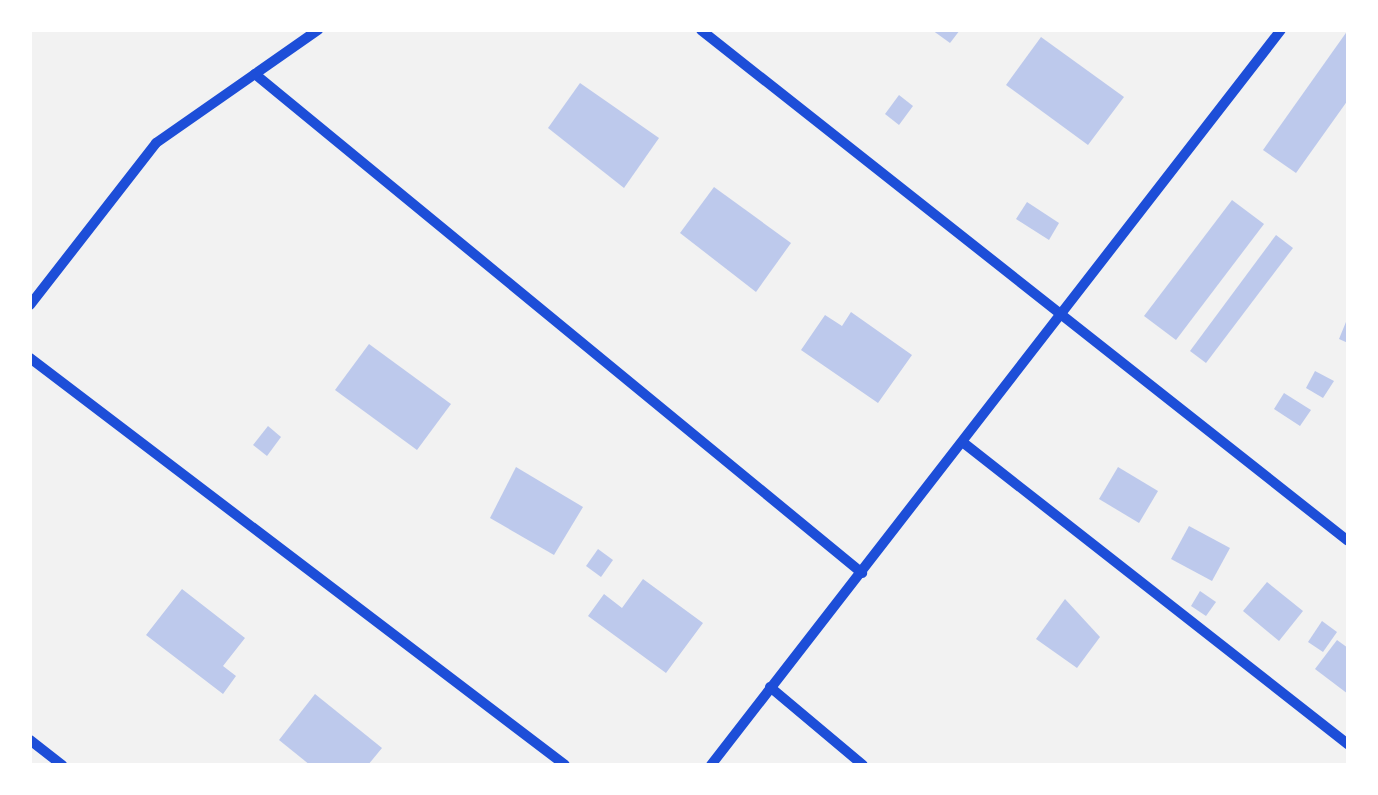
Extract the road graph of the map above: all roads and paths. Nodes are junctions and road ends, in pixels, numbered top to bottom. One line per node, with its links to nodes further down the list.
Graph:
1 (318, 30): 4 (street)
2 (701, 30): 6 (street)
3 (1282, 30): 6 (street)
4 (255, 74): 5 (street); 10 (street)
5 (30, 305)
6 (1067, 313): 8 (street); 9 (street)
7 (30, 358): 15 (street)
8 (965, 444): 10 (street); 13 (street)
9 (1348, 540)
10 (862, 573): 11 (street)
11 (770, 687): 16 (street); 17 (street)
12 (30, 740): 14 (street)
13 (1348, 744)
14 (62, 765)
15 (565, 765)
16 (711, 765)
17 (862, 765)

